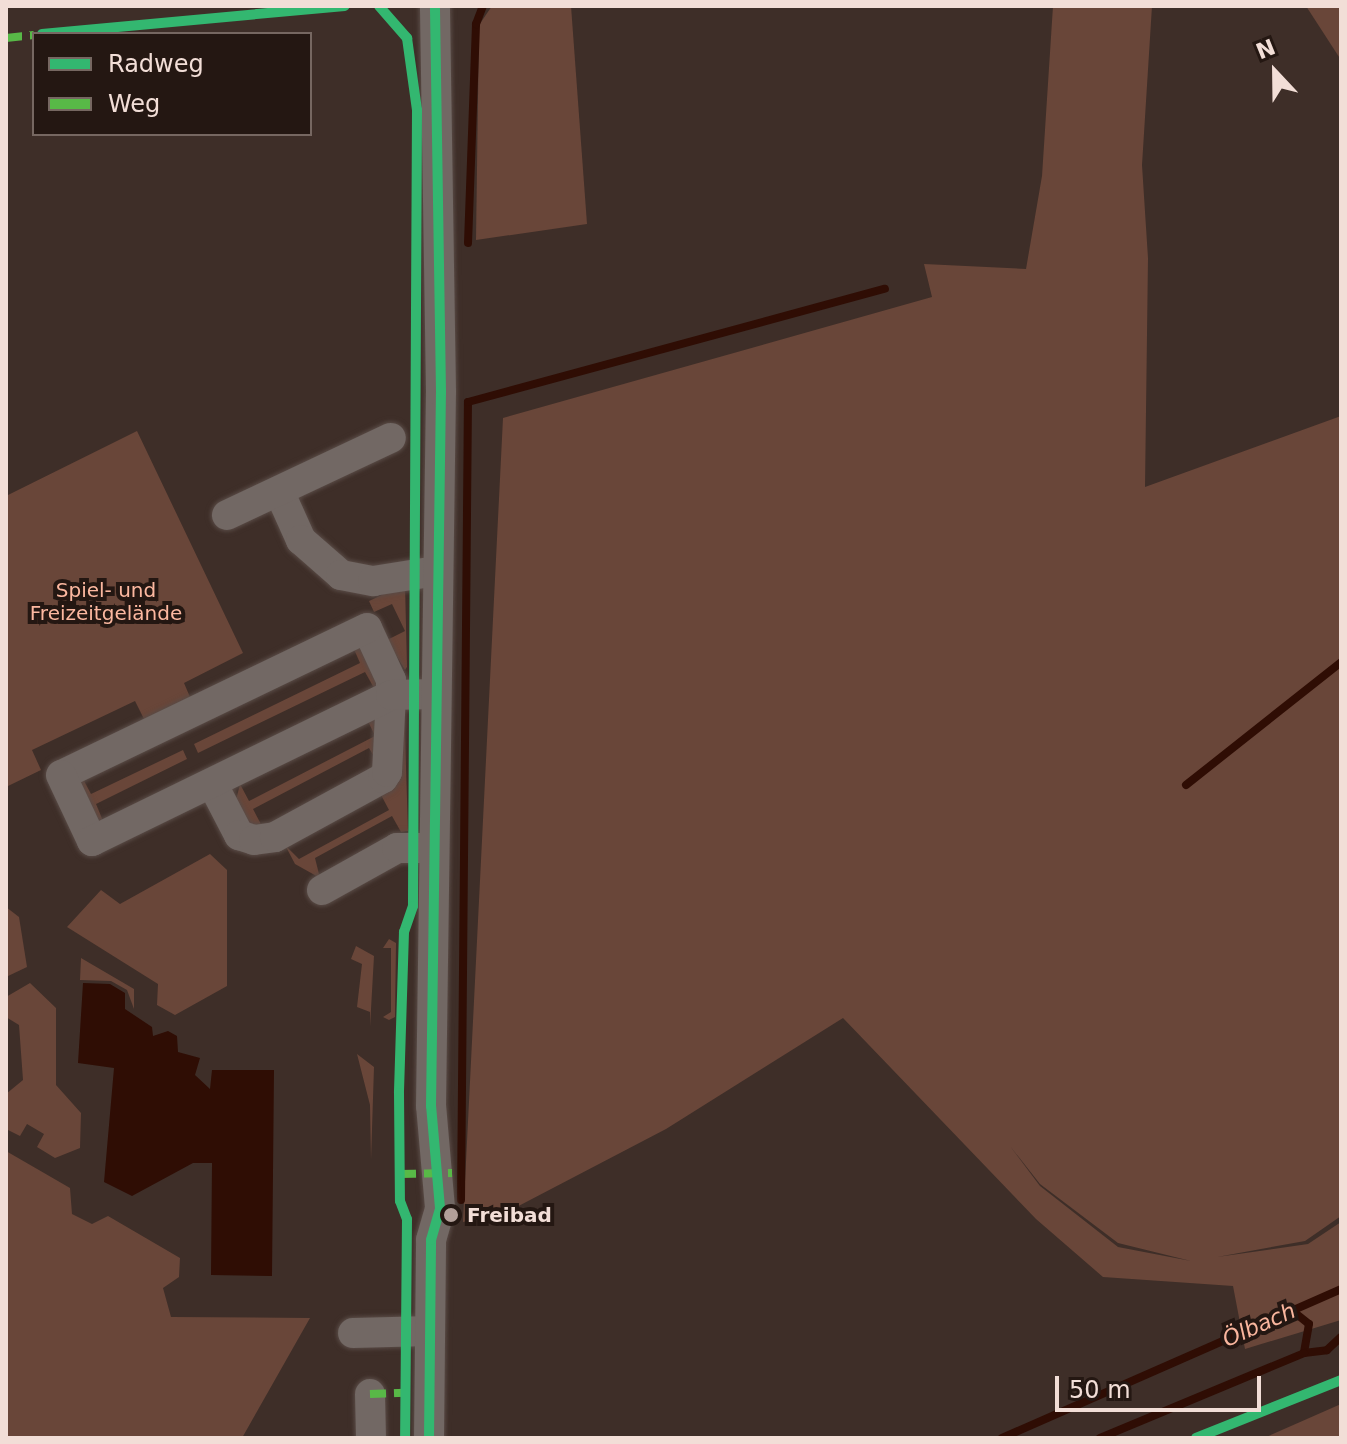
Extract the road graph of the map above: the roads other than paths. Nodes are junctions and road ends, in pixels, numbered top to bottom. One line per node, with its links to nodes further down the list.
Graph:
1 (435, 6): 5 (street)
2 (391, 438): 3 (street)
3 (279, 491): 4 (street); 5 (street)
4 (227, 515)
5 (437, 571): 6 (street)
6 (435, 694): 7 (street); 9 (street)
7 (391, 695): 8 (street); 8 (street); 8 (street)
8 (212, 783)
9 (433, 848): 10 (street); 11 (street)
10 (322, 890)
11 (430, 1331): 12 (street); 15 (street)
12 (353, 1333)
13 (370, 1394): 14 (street)
14 (371, 1438)
15 (429, 1438)

